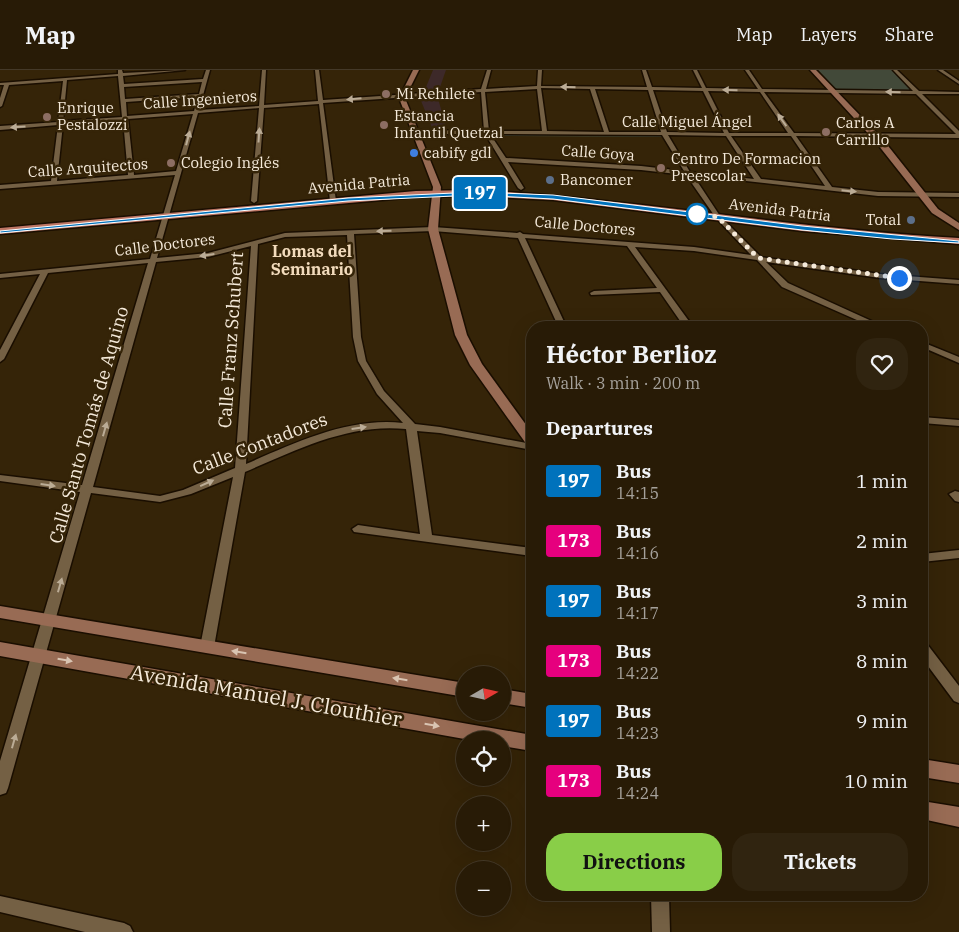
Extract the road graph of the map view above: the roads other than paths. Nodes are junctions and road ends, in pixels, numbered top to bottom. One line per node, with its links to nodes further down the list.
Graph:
1 (0, 70): 2 (street)
2 (5, 70)
3 (183, 70): 15 (street)
4 (264, 70): 36 (street)
5 (317, 70): 34 (street)
6 (416, 70): 32 (street)
7 (489, 70): 25 (street)
8 (540, 70): 22 (street)
9 (644, 70): 24 (street)
10 (695, 70): 26 (street)
11 (747, 70): 27 (street)
12 (813, 70): 28 (street)
13 (896, 70): 29 (street)
14 (940, 70): 18 (street)
15 (120, 72): 17 (street); 21 (street)
16 (207, 75): 21 (street); 31 (street, Calle Santo Tomás de Aquino)
17 (65, 79): 20 (street); 39 (street)
18 (959, 83)
19 (0, 84): 20 (street)
20 (7, 84): 35 (street)
21 (121, 86): 33 (street)
22 (539, 87): 23 (street, Calle Ingenieros, one-way to 22); 25 (street, Calle Ingenieros); 41 (street)
23 (592, 88): 24 (street, Calle Ingenieros); 43 (street)
24 (649, 88): 26 (street, Calle Ingenieros); 45 (street)
25 (483, 90): 32 (street, Calle Ingenieros); 44 (street)
26 (705, 90): 27 (street, Calle Ingenieros, one-way to 26); 46 (street)
27 (762, 91): 28 (street, Calle Ingenieros); 48 (street, one-way to 27)
28 (833, 92): 29 (street, Calle Ingenieros, one-way to 28); 49 (street)
29 (920, 93): 30 (street, Calle Ingenieros); 47 (street)
30 (959, 93)
31 (201, 95): 33 (street); 37 (street, Calle Santo Tomás de Aquino)
32 (402, 95): 34 (street, Calle Ingenieros, one-way to 34); 42 (street)
33 (122, 101): 38 (street)
34 (321, 102): 36 (street, Calle Ingenieros); 63 (street)
35 (0, 106)
36 (261, 108): 37 (street, Calle Ingenieros); 64 (street, one-way to 36)
37 (195, 113): 38 (street, Calle Ingenieros); 51 (street, Calle Santo Tomás de Aquino, one-way to 37)
38 (124, 118): 39 (street, Calle Ingenieros); 53 (street)
39 (60, 123): 40 (street, Calle Ingenieros, one-way to 40); 55 (street)
40 (0, 128)
41 (546, 133): 43 (street, Calle Miguel Ángel); 44 (street, Calle Miguel Ángel)
42 (416, 134): 44 (street, Calle Miguel Ángel); 59 (street)
43 (607, 134): 45 (street, Calle Miguel Ángel)
44 (488, 135): 45 (street, Calle Miguel Ángel); 50 (street)
45 (665, 136): 46 (street, Calle Miguel Ángel); 52 (street)
46 (728, 136): 48 (street, Calle Miguel Ángel); 54 (street)
47 (959, 136): 49 (street, Calle Miguel Ángel)
48 (794, 137): 49 (street, Calle Miguel Ángel); 58 (street)
49 (876, 137): 61 (street)
50 (504, 160): 52 (street, Calle Goya); 57 (street)
51 (178, 173): 53 (street, Calle Arquitectos); 68 (street, Calle Santo Tomás de Aquino)
52 (689, 173): 54 (street, Calle Goya); 65 (street)
53 (131, 177): 55 (street, Calle Arquitectos)
54 (759, 181): 58 (street, Calle Goya)
55 (54, 183): 56 (street, Calle Arquitectos)
56 (0, 188)
57 (521, 188): 59 (main road, Avenida Patria); 60 (main road, Avenida Patria)
58 (830, 189): 61 (street, Calle Goya, one-way to 61)
59 (437, 191): 63 (main road, Avenida Patria); 69 (main road, Avenida Patria); 72 (street)
60 (610, 194)
61 (921, 195): 62 (street, Calle Goya); 71 (street)
62 (959, 195)
63 (333, 198): 64 (main road, Avenida Patria); 68 (main road, Avenida Patria)
64 (254, 201): 68 (main road, Avenida Patria)
65 (704, 206): 66 (main road, Avenida Patria); 69 (street)
66 (719, 207)
67 (758, 212): 75 (main road, Avenida Patria)
68 (167, 213): 70 (main road, Avenida Patria); 73 (main road, Avenida Patria); 81 (street, Calle Santo Tomás de Aquino)
69 (718, 217): 77 (main road, Avenida Patria); 80 (street)
70 (0, 224)
71 (959, 227)
72 (433, 229): 74 (street, Calle Doctores, one-way to 74); 76 (street, Calle Doctores); 96 (street)
73 (0, 231)
74 (350, 232): 78 (street, Calle Doctores); 95 (street)
75 (959, 232)
76 (520, 234): 79 (street, Calle Doctores); 87 (street)
77 (959, 241)
78 (255, 242): 81 (street, Calle Doctores, one-way to 81); 98 (street, Calle Franz Schubert)
79 (629, 244): 80 (street, Calle Doctores); 85 (street)
80 (758, 258): 84 (street, Calle Doctores); 89 (street)
81 (153, 261): 82 (street, Calle Doctores); 100 (street, Calle Santo Tomás de Aquino, one-way to 81)
82 (45, 272): 83 (street, Calle Doctores); 91 (street)
83 (0, 276)
84 (959, 282)
85 (662, 290): 86 (street); 88 (street)
86 (594, 293)
87 (560, 321)
88 (685, 321)
89 (867, 321)
90 (928, 347): 92 (street)
91 (0, 359)
92 (959, 360)
93 (928, 420): 94 (street)
94 (959, 423)
95 (411, 426): 97 (street, Calle Contadores); 98 (street, Calle Contadores, one-way to 95); 102 (street)
96 (526, 434)
97 (526, 446)
98 (240, 468): 100 (street, Calle Contadores, one-way to 98); 108 (street, Calle Franz Schubert)
99 (0, 478): 100 (street, Calle Contadores, one-way to 100)
100 (88, 490): 107 (street, Calle Santo Tomás de Aquino, one-way to 100)
101 (358, 529): 102 (street)
102 (427, 538): 103 (street)
103 (526, 551)
104 (959, 554): 105 (street)
105 (928, 557)
106 (0, 612): 107 (street, Avenida Manuel J. Clouthier)
107 (49, 620): 108 (street, Avenida Manuel J. Clouthier); 111 (street, Calle Santo Tomás de Aquino)
108 (207, 647): 112 (street, Avenida Manuel J. Clouthier, one-way to 108)
109 (0, 649): 111 (street, Avenida Manuel J. Clouthier)
110 (928, 655): 113 (street)
111 (38, 656): 116 (street, Avenida Manuel J. Clouthier, one-way to 116); 119 (street, Calle Santo Tomás de Aquino, one-way to 111)
112 (456, 688)
113 (959, 697)
114 (511, 698): 115 (street)
115 (526, 700)
116 (526, 742)
117 (928, 769): 118 (street)
118 (959, 774)
119 (0, 788)
120 (928, 811): 121 (street)
121 (959, 817)
122 (660, 901): 125 (street)
123 (0, 904): 124 (street)
124 (124, 932)
125 (661, 932)

